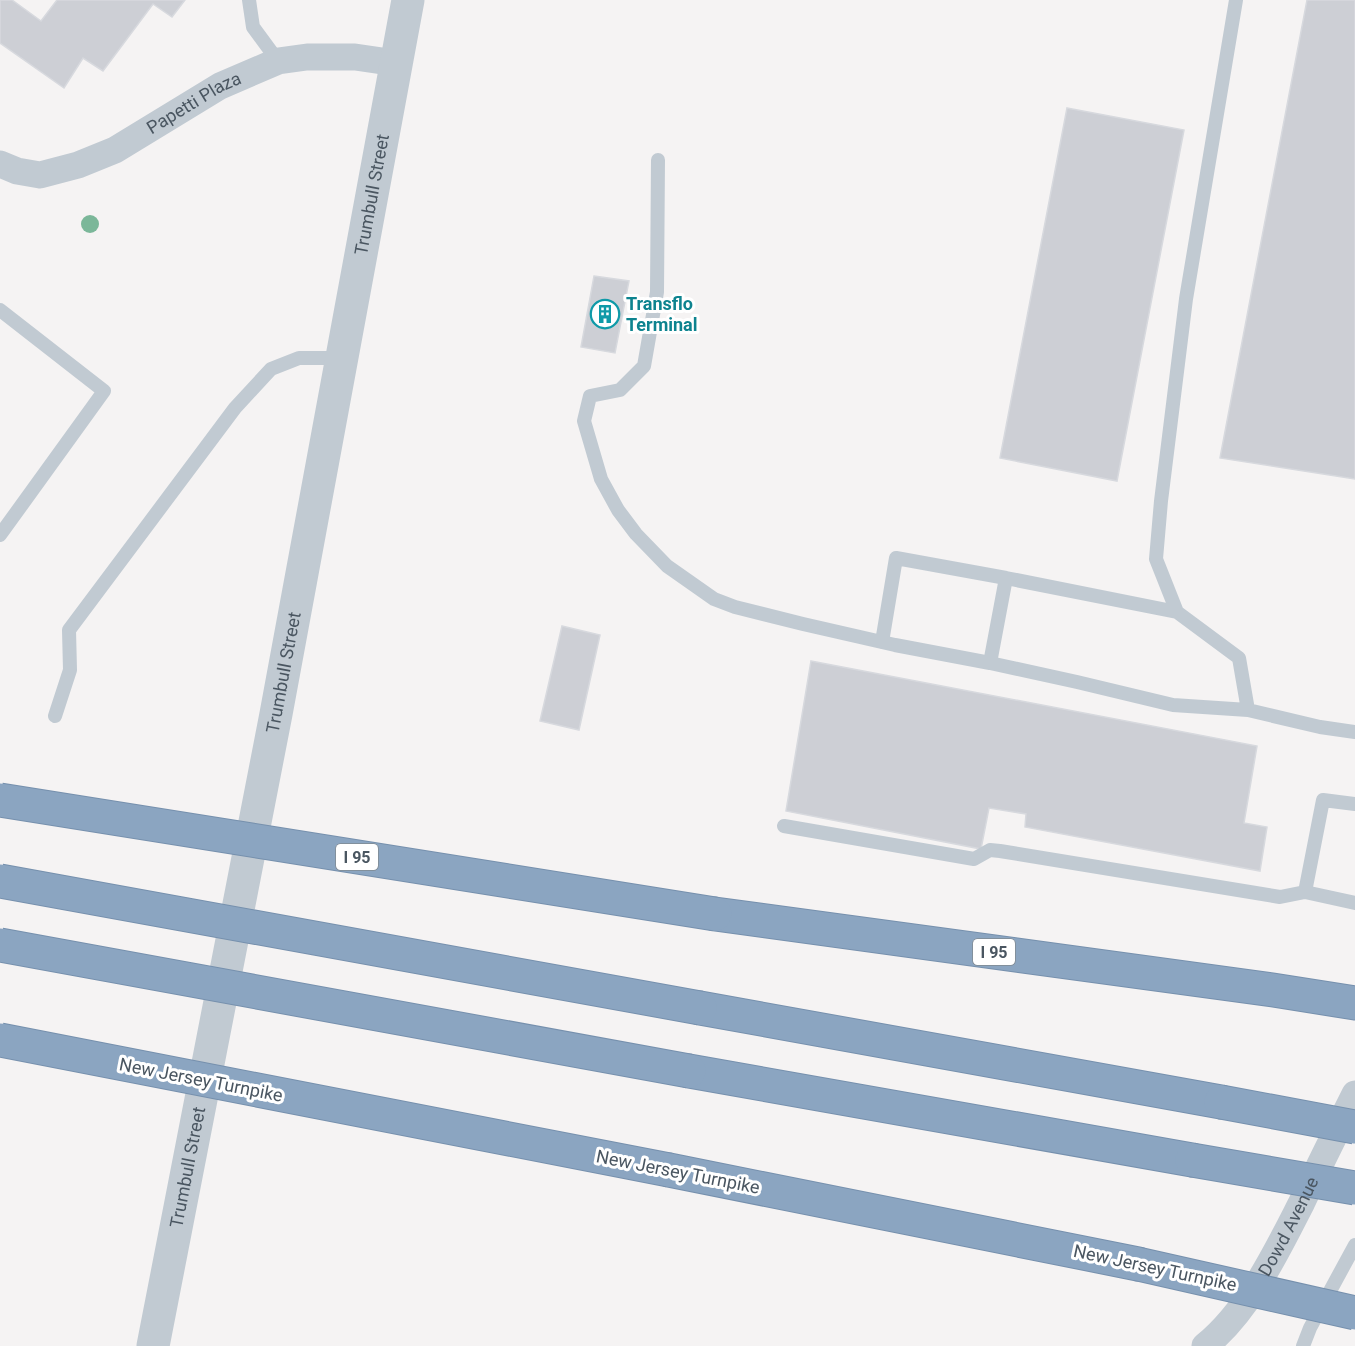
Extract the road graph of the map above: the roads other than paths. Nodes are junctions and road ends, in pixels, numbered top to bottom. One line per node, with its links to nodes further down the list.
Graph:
1 (249, 0): 4 (lane)
2 (408, 0): 5 (street, Trumbull Street)
3 (1236, 0): 12 (lane)
4 (278, 62): 5 (street, Papetti Plaza); 7 (street, Papetti Plaza)
5 (396, 63): 9 (street, Trumbull Street)
6 (658, 160): 13 (lane)
7 (0, 164)
8 (0, 310): 10 (lane)
9 (342, 358): 16 (lane); 32 (street, Trumbull Street)
10 (0, 535)
11 (1006, 578): 12 (lane); 13 (lane); 14 (lane)
12 (1177, 612): 15 (lane)
13 (882, 642): 14 (lane)
14 (990, 663): 15 (lane)
15 (1248, 710): 17 (lane)
16 (55, 716)
17 (1355, 732)
18 (0, 800): 25 (highway, I 95, bridge)
19 (1355, 804): 22 (lane)
20 (784, 826): 22 (lane)
21 (0, 881): 28 (highway, bridge)
22 (1305, 892): 23 (lane)
23 (1355, 903)
24 (0, 945): 29 (highway, bridge)
25 (1355, 1003)
26 (0, 1040): 31 (highway, New Jersey Turnpike, bridge)
27 (1355, 1094): 33 (street, Dowd Avenue)
28 (1355, 1127)
29 (1355, 1188)
30 (1355, 1245): 34 (lane)
31 (1355, 1312)
32 (153, 1346)
33 (1205, 1346)
34 (1303, 1346)

